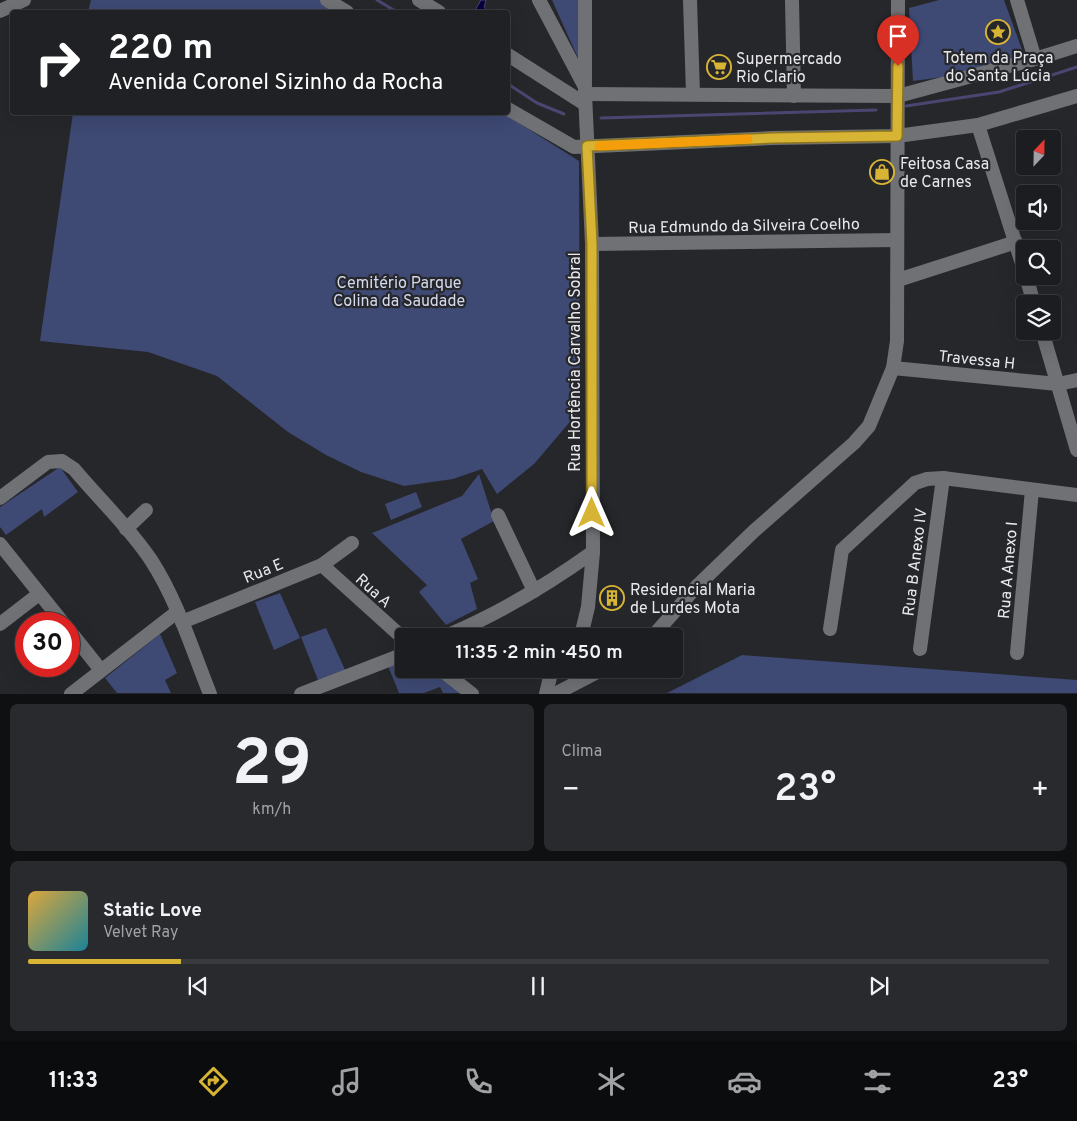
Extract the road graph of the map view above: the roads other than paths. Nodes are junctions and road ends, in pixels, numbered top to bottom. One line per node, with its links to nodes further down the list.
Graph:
1 (24, 0): 12 (street)
2 (327, 0): 10 (street)
3 (419, 0): 11 (street)
4 (538, 0): 17 (street)
5 (585, 0): 17 (street)
6 (690, 0): 16 (street)
7 (792, 0): 18 (street)
8 (898, 0): 19 (street)
9 (1017, 0): 15 (street)
10 (344, 10)
11 (436, 10)
12 (0, 11)
13 (1077, 46): 15 (street)
14 (510, 56): 17 (street)
15 (1035, 59): 19 (street)
16 (693, 94): 17 (street); 18 (street)
17 (585, 95): 24 (street, Rua Hortência Carvalho Sobral)
18 (794, 96): 19 (street)
19 (898, 96): 23 (street)
20 (1076, 102): 22 (street)
21 (510, 110): 24 (street)
22 (978, 125): 23 (street); 26 (street)
23 (897, 136): 24 (street); 25 (street)
24 (587, 146): 27 (street, Rua Hortência Carvalho Sobral)
25 (897, 240): 27 (street, Rua Edmundo da Silveira Coelho); 28 (street)
26 (1016, 242): 28 (street)
27 (592, 244): 43 (street, Rua Hortência Carvalho Sobral)
28 (898, 280): 30 (street)
29 (1045, 340): 32 (street)
30 (893, 368): 32 (street, Travessa H); 52 (street)
31 (1077, 380): 32 (street, Travessa H)
32 (1058, 384): 33 (street)
33 (1077, 450)
34 (942, 478): 35 (street); 53 (street); 56 (street, Rua B Anexo IV)
35 (1032, 490): 36 (street); 57 (street, Rua A Anexo I)
36 (1077, 495)
37 (0, 498): 40 (street)
38 (146, 510): 40 (street)
39 (498, 515): 45 (street)
40 (126, 529): 48 (street)
41 (352, 543): 44 (street, Rua E)
42 (0, 544): 46 (street)
43 (593, 552): 45 (street); 51 (street, Rua Hortência Carvalho Sobral)
44 (322, 565): 48 (street, Rua E); 54 (street, Rua A)
45 (534, 591): 50 (street)
46 (39, 594): 47 (street); 49 (street)
47 (54, 612)
48 (180, 617): 59 (street, Rua E); 64 (street)
49 (0, 624)
50 (466, 628)
51 (582, 628)
52 (660, 628)
53 (830, 629)
54 (395, 632)
55 (80, 644): 59 (street)
56 (920, 649)
57 (1017, 653)
58 (395, 657): 65 (street)
59 (100, 670): 63 (street, Rua E)
60 (452, 678): 66 (street)
61 (550, 678): 67 (street)
62 (586, 678): 68 (street)
63 (71, 694)
64 (210, 694)
65 (301, 694)
66 (472, 694)
67 (546, 694)
68 (555, 694)

